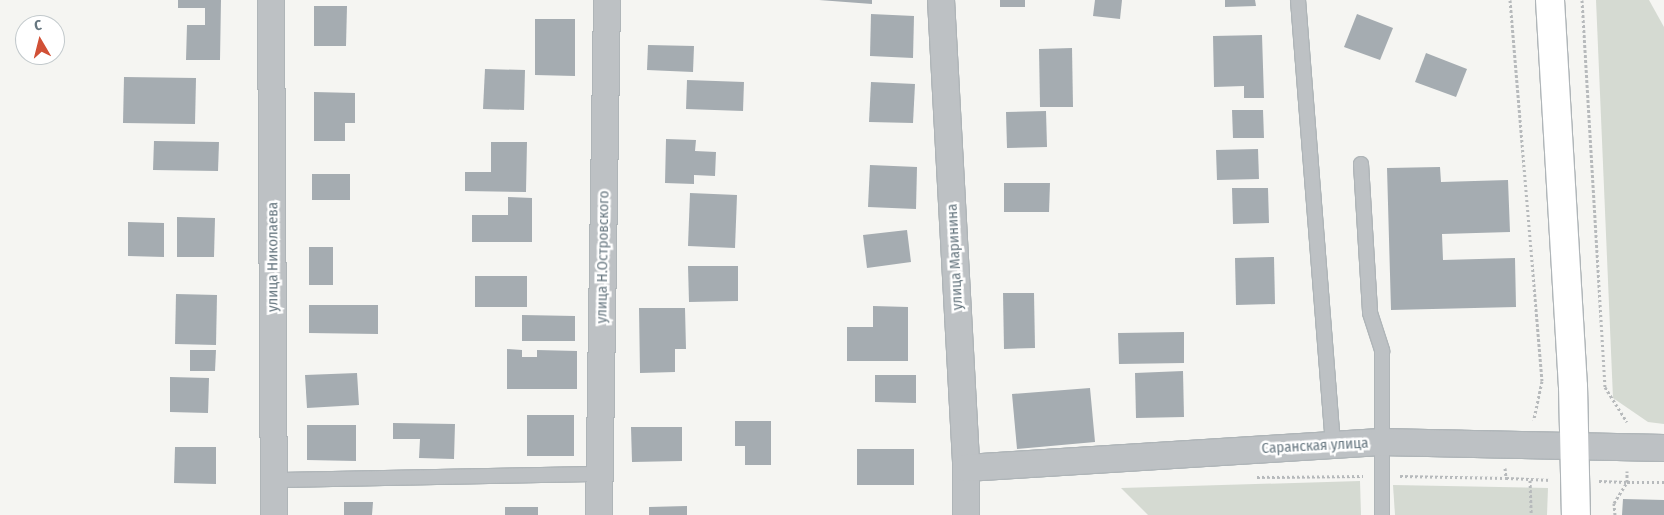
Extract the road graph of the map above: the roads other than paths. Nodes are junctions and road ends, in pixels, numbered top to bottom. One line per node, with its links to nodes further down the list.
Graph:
1 (271, 0): 13 (street, улица Николаева)
2 (607, 0): 12 (street, улица Н.Островского)
3 (941, 0): 11 (street, улица Маринина)
4 (1298, 0): 8 (lane)
5 (1550, 0): 9 (main road)
6 (1361, 164): 7 (lane)
7 (1380, 442): 8 (street, Саранская улица); 9 (street, Саранская улица); 17 (lane)
8 (1333, 444): 11 (street, Саранская улица)
9 (1575, 444): 10 (street, Саранская улица); 18 (main road)
10 (1664, 448)
11 (966, 468): 16 (street, улица Маринина)
12 (599, 474): 13 (lane); 15 (street, улица Н.Островского)
13 (274, 480): 14 (street, улица Николаева)
14 (274, 515)
15 (599, 515)
16 (966, 515)
17 (1382, 515)
18 (1576, 515)

